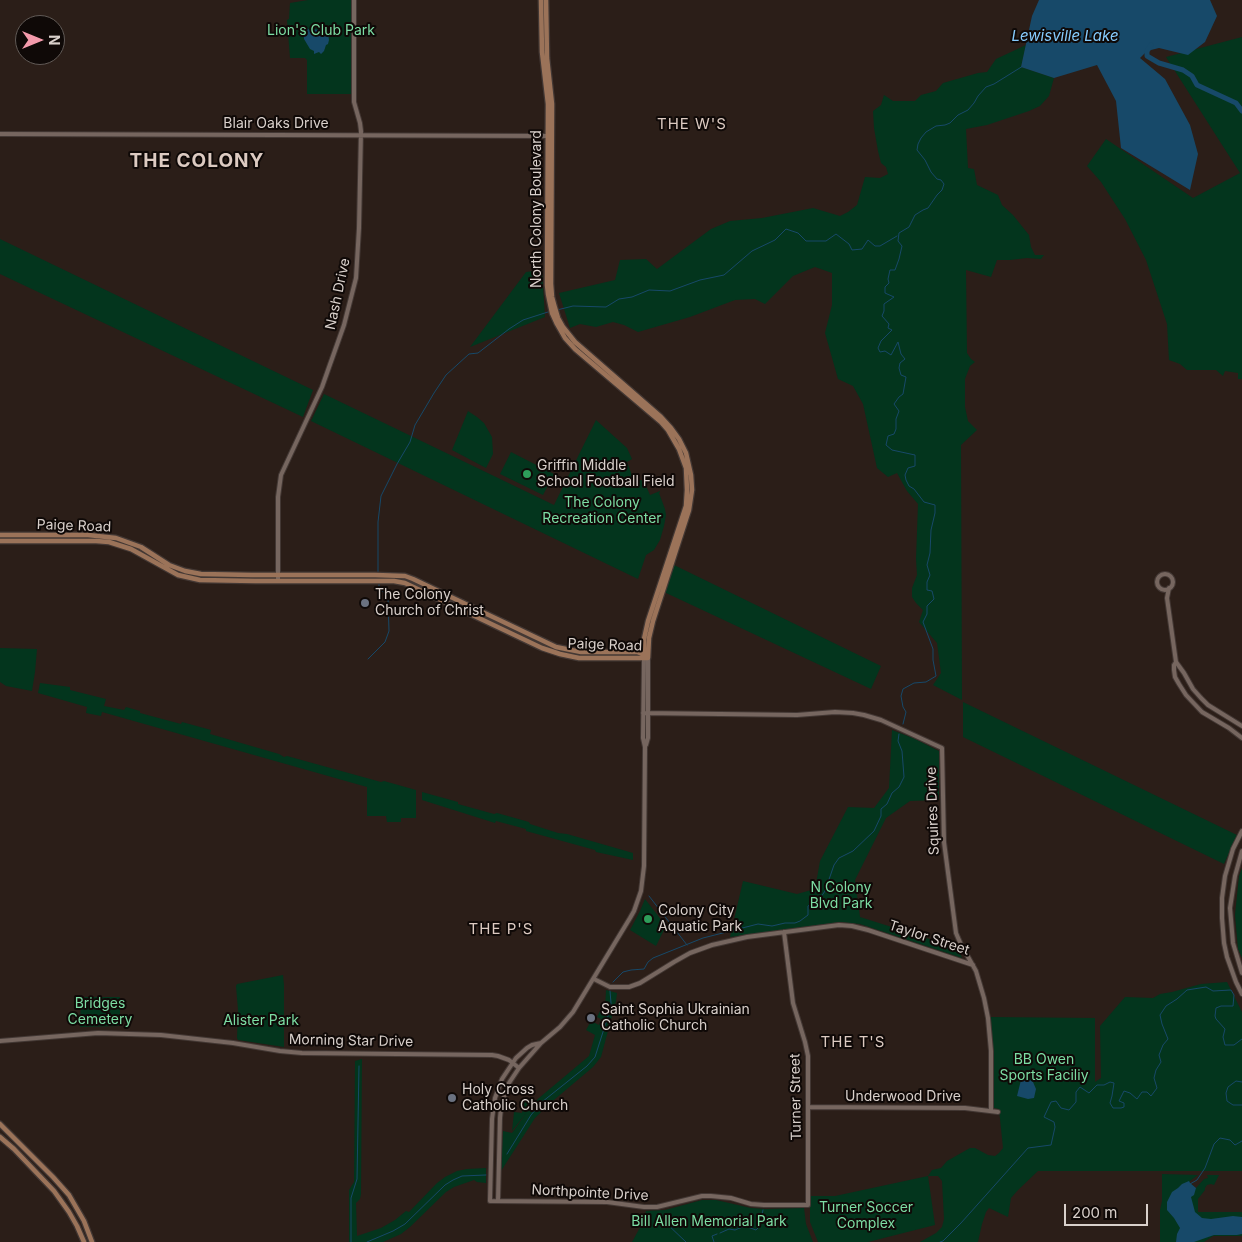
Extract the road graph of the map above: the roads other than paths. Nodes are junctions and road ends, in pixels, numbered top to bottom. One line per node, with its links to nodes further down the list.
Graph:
1 (354, 0): 5 (street, Nash Drive)
2 (542, 0): 6 (main road, North Colony Boulevard)
3 (546, 0): 6 (main road, North Colony Boulevard)
4 (0, 134): 5 (street, Blair Oaks Drive)
5 (361, 135): 6 (street, Blair Oaks Drive); 13 (street, Nash Drive)
6 (550, 136): 7 (main road, North Colony Boulevard)
7 (687, 464): 18 (main road, North Colony Boulevard); 20 (main road, North Colony Boulevard)
8 (0, 535): 9 (main road, Paige Road)
9 (32, 535): 11 (main road); 13 (main road, Paige Road)
10 (0, 541): 11 (main road, Paige Road)
11 (32, 541): 13 (main road, Paige Road)
12 (335, 575): 13 (main road, Paige Road); 14 (main road); 19 (main road, Paige Road)
13 (278, 578): 14 (main road, Paige Road)
14 (315, 581): 20 (main road, Paige Road)
15 (1169, 588): 16 (street); 16 (street); 17 (street)
16 (1163, 589): 17 (street)
17 (1167, 598): 21 (street)
18 (644, 646): 19 (main road); 20 (main road, North Colony Boulevard)
19 (637, 652): 20 (main road, Paige Road)
20 (645, 657): 22 (street, North Colony Boulevard)
21 (1176, 662): 23 (street); 24 (street)
22 (646, 713): 29 (street, Squires Drive); 31 (street, North Colony Boulevard)
23 (1242, 726)
24 (1242, 738)
25 (1242, 831): 26 (street)
26 (1240, 840): 32 (street)
27 (1242, 851): 30 (street)
28 (784, 932): 29 (street, Taylor Street); 31 (street, Taylor Street); 37 (street, Turner Street)
29 (973, 965): 38 (street, Squires Drive)
30 (1242, 973)
31 (594, 979): 34 (street, North Colony Boulevard)
32 (1242, 994)
33 (0, 1041): 35 (street, Morning Star Drive)
34 (541, 1043): 35 (street, North Colony Boulevard); 36 (street, North Colony Boulevard)
35 (513, 1063): 36 (street, Morning Star Drive); 42 (street, North Colony Boulevard)
36 (519, 1068): 43 (street, North Colony Boulevard)
37 (808, 1107): 38 (street, Underwood Drive); 44 (street, Turner Street)
38 (991, 1111): 39 (street, Underwood Drive)
39 (998, 1112)
40 (0, 1124): 46 (main road)
41 (0, 1136): 45 (main road)
42 (490, 1201): 43 (street, Northpointe Drive)
43 (498, 1201): 44 (street, Northpointe Drive)
44 (808, 1205)
45 (84, 1242)
46 (92, 1242)

